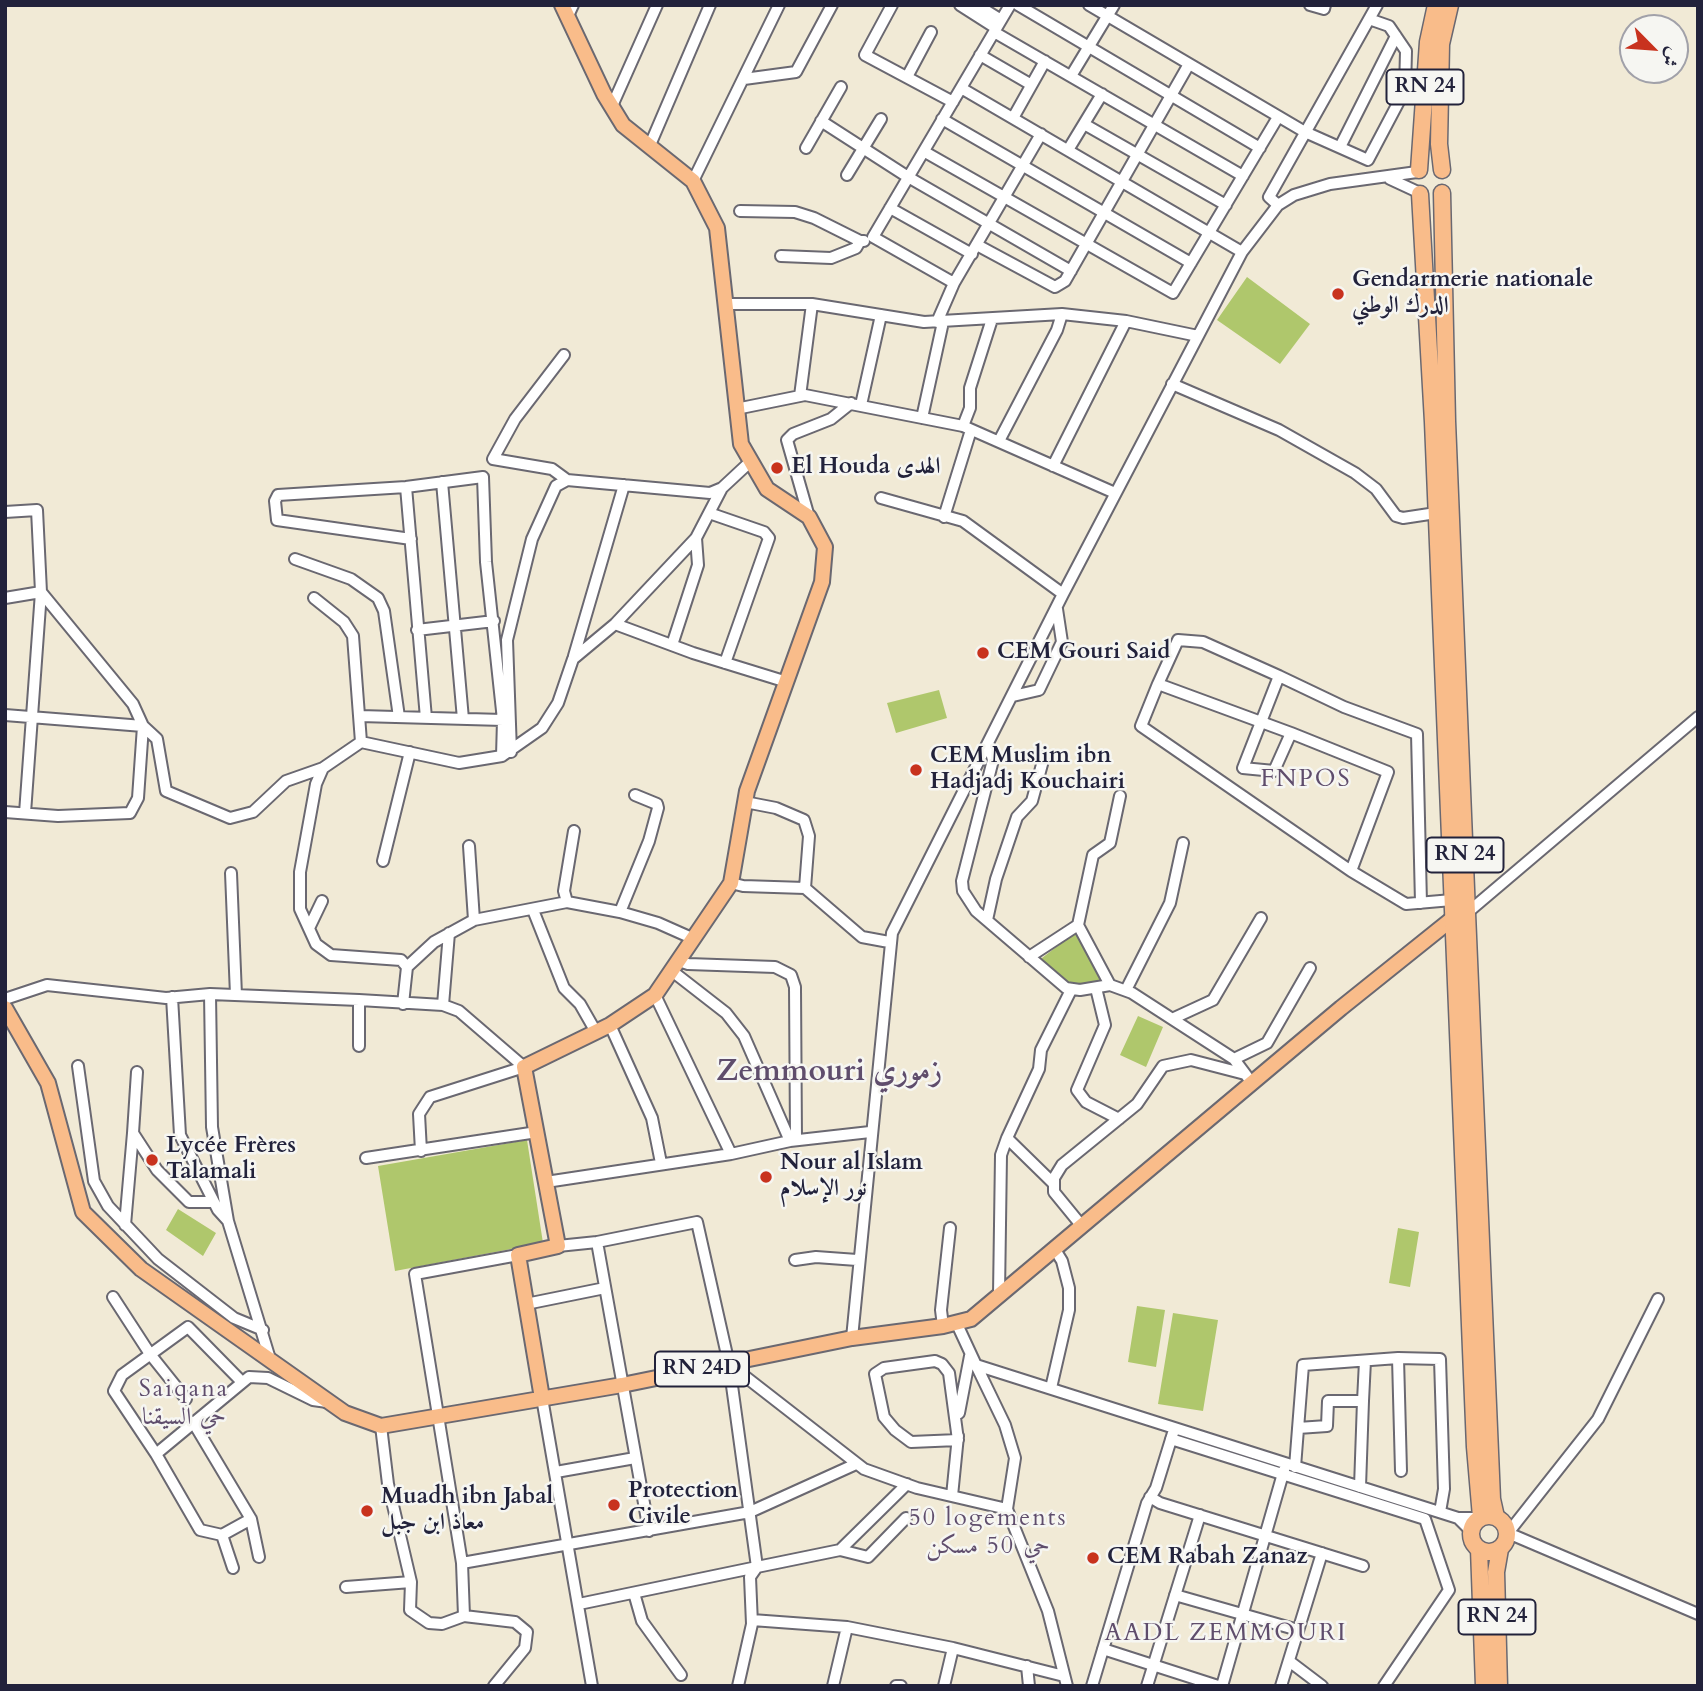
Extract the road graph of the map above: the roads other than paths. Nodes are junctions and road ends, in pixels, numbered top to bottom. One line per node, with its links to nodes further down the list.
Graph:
1 (657, 5): 36 (street)
2 (710, 5): 46 (street)
3 (779, 5): 29 (street)
4 (832, 5): 29 (street)
5 (892, 5): 28 (street)
6 (960, 5): 20 (street)
7 (977, 5): 20 (street)
8 (1010, 5): 20 (street)
9 (1018, 5): 23 (street)
10 (1089, 5): 18 (street)
11 (1114, 5): 18 (street)
12 (1310, 5): 13 (street)
13 (1325, 5)
14 (1377, 5): 19 (street)
15 (1436, 5): 56 (highway, RN 24)
16 (1450, 5): 55 (highway, RN 24)
17 (567, 10): 36 (main road)
18 (1107, 16): 23 (street); 26 (street)
19 (1369, 19): 22 (street); 44 (street)
20 (997, 26): 24 (street); 25 (street)
21 (931, 32): 28 (street)
22 (1396, 36): 48 (street); 48 (street)
23 (1089, 47): 27 (street); 34 (street)
24 (980, 55): 30 (street); 32 (street)
25 (1045, 61): 27 (street); 30 (street)
26 (1189, 64): 34 (street); 37 (street)
27 (1071, 76): 33 (street)
28 (907, 77): 35 (street)
29 (744, 79): 61 (street)
30 (1030, 84): 38 (street)
31 (841, 87): 41 (street)
32 (961, 88): 35 (street); 38 (street)
33 (1102, 94): 42 (street); 43 (street)
34 (1171, 95): 43 (street); 50 (street)
35 (953, 102): 40 (street)
36 (612, 106): 46 (main road)
37 (1278, 117): 44 (street); 50 (street)
38 (1013, 118): 45 (street)
39 (881, 119): 47 (street)
40 (942, 119): 52 (street); 54 (street)
41 (821, 121): 47 (street); 49 (street)
42 (1084, 124): 51 (street); 53 (street)
43 (1154, 124): 53 (street); 58 (street)
44 (1306, 132): 48 (street); 67 (street)
45 (1041, 134): 51 (street); 54 (street)
46 (650, 145): 61 (main road)
47 (863, 147): 57 (street); 59 (street)
48 (1340, 147)
49 (806, 148)
50 (1260, 148): 58 (street)
51 (1068, 150): 62 (street)
52 (925, 152): 59 (street); 65 (street)
53 (1137, 155): 62 (street); 66 (street)
54 (1023, 165): 65 (street); 70 (street)
55 (1442, 170): 56 (highway); 63 (highway)
56 (1418, 171): 60 (street); 64 (highway)
57 (847, 175)
58 (1243, 176): 66 (street)
59 (908, 177): 68 (street); 71 (street)
60 (1387, 178): 64 (street); 67 (street)
61 (694, 181): 82 (main road)
62 (1122, 182): 70 (street); 72 (street)
63 (1443, 192): 64 (highway); 169 (highway, RN 24)
64 (1419, 193): 109 (highway, RN 24)
65 (1005, 197): 71 (street); 75 (street)
66 (1226, 205): 72 (street)
67 (1278, 205): 77 (street)
68 (890, 208): 73 (street); 76 (street)
69 (740, 211): 74 (street)
70 (1104, 212): 75 (street); 79 (street)
71 (989, 223): 76 (street); 80 (street)
72 (1209, 233): 77 (street); 79 (street)
73 (873, 237): 74 (street); 81 (street)
74 (860, 241): 78 (street)
75 (1087, 243): 79 (street); 80 (street)
76 (974, 249): 80 (street); 81 (street)
77 (1242, 252): 89 (street)
78 (780, 256)
79 (1191, 263)
80 (1071, 271)
81 (954, 283): 88 (street)
82 (725, 304): 83 (street); 94 (main road)
83 (812, 304): 85 (street); 92 (street)
84 (1062, 314): 86 (street); 87 (street); 97 (street)
85 (881, 315): 88 (street); 93 (street)
86 (992, 319): 88 (street); 96 (street)
87 (1126, 321): 89 (street); 99 (street)
88 (940, 322): 95 (street)
89 (1198, 336): 91 (street)
90 (564, 355): 100 (street)
91 (1172, 384): 105 (street); 109 (street)
92 (800, 396): 93 (street); 94 (street)
93 (856, 404): 95 (street); 110 (street)
94 (736, 409): 98 (main road)
95 (922, 418): 96 (street)
96 (967, 428): 97 (street); 111 (street)
97 (999, 441): 99 (street)
98 (751, 461): 104 (street); 110 (main road)
99 (1053, 466): 105 (street)
100 (567, 480): 102 (street); 144 (street)
101 (442, 482): 103 (street); 120 (street); 121 (street)
102 (624, 485): 104 (street); 125 (street)
103 (406, 487): 112 (street); 112 (street)
104 (722, 488): 108 (street)
105 (1115, 493): 116 (street)
106 (881, 498): 111 (street)
107 (5, 512): 115 (street)
108 (709, 513): 113 (street); 126 (street)
109 (1436, 513): 163 (highway, RN 24)
110 (809, 517): 128 (main road)
111 (944, 517): 116 (street)
112 (411, 538): 123 (street)
113 (696, 538): 122 (street); 124 (street)
114 (295, 559): 133 (street)
115 (41, 592): 117 (street); 135 (street); 140 (street)
116 (1063, 594): 119 (street)
117 (5, 598)
118 (314, 598): 132 (street)
119 (1056, 608): 130 (street); 130 (street)
120 (494, 621): 121 (street); 138 (street)
121 (456, 624): 123 (street); 137 (street)
122 (615, 624): 124 (street); 125 (street)
123 (418, 630): 136 (street)
124 (672, 645): 126 (street)
125 (573, 659): 144 (street)
126 (725, 663): 128 (street)
127 (1279, 676): 129 (street); 139 (street); 166 (street)
128 (788, 682): 152 (main road)
129 (1158, 684): 139 (street); 149 (street)
130 (1013, 696): 143 (street)
131 (5, 715): 135 (street)
132 (360, 716): 133 (street); 142 (street)
133 (399, 717): 136 (street)
134 (1698, 717): 169 (street)
135 (33, 718): 140 (street); 154 (street)
136 (426, 719): 137 (street)
137 (463, 719): 138 (street)
138 (503, 720): 144 (street)
139 (1259, 722): 141 (street); 148 (street)
140 (143, 726): 147 (street); 154 (street)
141 (1291, 733): 148 (street); 159 (street)
142 (361, 742): 145 (street); 147 (street)
143 (989, 745): 172 (street); 177 (street)
144 (511, 749): 145 (street)
145 (410, 752): 158 (street)
146 (1044, 757): 172 (street)
147 (323, 768): 174 (street)
148 (1243, 768): 149 (street)
149 (1228, 786): 159 (street)
150 (635, 795): 168 (street)
151 (1121, 796): 173 (street)
152 (746, 802): 161 (main road); 162 (street)
153 (5, 812): 154 (street)
154 (25, 813)
155 (574, 831): 165 (street)
156 (1183, 843): 185 (street)
157 (469, 846): 171 (street)
158 (383, 861)
159 (1351, 871): 166 (street)
160 (231, 873): 187 (street)
161 (730, 883): 162 (street); 176 (main road)
162 (805, 888): 177 (street)
163 (1452, 900): 166 (street); 169 (highway, RN 24)
164 (322, 901): 174 (street)
165 (567, 902): 167 (street); 168 (street)
166 (1421, 902)
167 (533, 910): 171 (street); 197 (street)
168 (620, 912): 176 (street)
169 (1460, 916): 203 (main road, RN 24D); 272 (highway, RN 24)
170 (1261, 918): 195 (street)
171 (474, 920): 175 (street)
172 (987, 920): 178 (street)
173 (1079, 925): 178 (street); 182 (street)
174 (310, 926): 180 (street)
175 (449, 933): 180 (street); 193 (street)
176 (694, 939): 179 (main road)
177 (889, 943): 206 (street)
178 (1030, 957): 184 (street)
179 (676, 966): 188 (main road); 209 (street); 209 (street)
180 (407, 967): 192 (street)
181 (1310, 968): 199 (street)
182 (1110, 985): 183 (street); 185 (street)
183 (1096, 988): 184 (street); 204 (street)
184 (1071, 990): 208 (street)
185 (1126, 990): 195 (street)
186 (210, 994): 187 (street); 189 (street); 217 (street)
187 (236, 995): 191 (street)
188 (655, 995): 196 (main road); 211 (street)
189 (172, 997): 190 (street); 216 (street)
190 (5, 999)
191 (359, 1000): 192 (street); 198 (street)
192 (403, 1004): 193 (street)
193 (443, 1005): 201 (street)
194 (5, 1008): 237 (main road, RN 24D)
195 (1174, 1018): 199 (street)
196 (610, 1025): 197 (main road); 213 (street)
197 (596, 1032): 201 (main road)
198 (359, 1046)
199 (1234, 1059): 203 (street)
200 (78, 1066): 218 (street)
201 (524, 1067): 205 (main road); 210 (street)
202 (137, 1072): 207 (street)
203 (1248, 1078): 204 (street); 219 (main road, RN 24D)
204 (1119, 1119): 215 (street)
205 (537, 1132): 210 (street); 214 (main road)
206 (870, 1132): 209 (street); 225 (street)
207 (133, 1133): 216 (street); 218 (street)
208 (1007, 1138): 215 (street); 228 (street)
209 (793, 1141): 211 (street)
210 (421, 1150): 212 (street)
211 (730, 1154): 213 (street)
212 (366, 1158)
213 (661, 1163): 214 (street)
214 (547, 1182): 222 (main road)
215 (1054, 1184): 219 (street)
216 (214, 1202): 217 (street)
217 (228, 1221): 233 (street)
218 (125, 1224): 233 (street)
219 (1081, 1225): 223 (main road, RN 24D)
220 (950, 1228): 232 (street)
221 (597, 1242): 222 (street); 227 (street); 240 (street)
222 (558, 1246): 224 (main road)
223 (1054, 1248): 228 (main road, RN 24D); 243 (street)
224 (517, 1255): 231 (main road); 248 (street)
225 (857, 1260): 226 (street); 234 (street)
226 (795, 1261)
227 (605, 1288): 231 (street); 242 (street)
228 (999, 1294): 232 (main road, RN 24D)
229 (113, 1297): 235 (street)
230 (1658, 1298): 276 (street)
231 (526, 1304): 244 (main road)
232 (950, 1324): 234 (main road, RN 24D); 238 (street)
233 (263, 1330): 237 (street)
234 (852, 1338): 240 (main road, RN 24D)
235 (150, 1354): 241 (street); 245 (street); 255 (street)
236 (1398, 1358): 239 (street); 259 (street); 268 (street)
237 (270, 1359): 247 (main road, RN 24D)
238 (973, 1361): 243 (street); 254 (street); 266 (street)
239 (1365, 1361): 246 (street); 252 (street)
240 (729, 1364): 242 (main road, RN 24D); 257 (street); 267 (street)
241 (242, 1382): 247 (street); 249 (street)
242 (622, 1385): 244 (main road, RN 24D); 256 (street)
243 (1051, 1388): 251 (street)
244 (542, 1398): 248 (main road, RN 24D); 260 (street)
245 (186, 1399)
246 (1363, 1401): 252 (street); 263 (street)
247 (332, 1403): 250 (main road, RN 24D)
248 (438, 1418): 250 (main road, RN 24D); 282 (street)
249 (193, 1422): 255 (street); 271 (street)
250 (381, 1426): 286 (street)
251 (1175, 1427): 253 (street); 258 (street)
252 (1298, 1427): 258 (street)
253 (1171, 1439): 261 (street); 265 (street)
254 (958, 1440): 254 (street); 264 (street)
255 (156, 1454): 274 (street)
256 (635, 1458): 260 (street); 273 (street)
257 (856, 1464): 262 (street); 267 (street)
258 (1291, 1465): 261 (street); 263 (street)
259 (1401, 1471)
260 (556, 1472): 277 (street)
261 (1282, 1476): 275 (street); 315 (street)
262 (907, 1484): 264 (street); 279 (street)
263 (1360, 1487): 268 (street)
264 (952, 1496): 266 (street)
265 (1150, 1497): 269 (street); 298 (street)
266 (1007, 1509): 303 (street)
267 (750, 1512): 273 (street); 284 (street)
268 (1440, 1512): 272 (street)
269 (1200, 1515): 275 (street); 289 (street)
270 (906, 1518): 279 (street)
271 (251, 1519): 274 (street); 281 (street)
272 (1482, 1521): 276 (highway); 278 (highway)
273 (649, 1531): 277 (street)
274 (222, 1535): 285 (street)
275 (1265, 1536): 280 (street); 291 (street)
276 (1504, 1542): 278 (highway); 292 (street); 317 (highway, RN 24)
277 (570, 1545): 282 (street); 290 (street)
278 (1479, 1549): 316 (highway, RN 24)
279 (840, 1550): 284 (street)
280 (1322, 1553): 283 (street); 296 (street)
281 (259, 1558)
282 (462, 1563): 293 (street)
283 (1363, 1566)
284 (757, 1567): 288 (street); 294 (street)
285 (233, 1568)
286 (411, 1582): 287 (street); 293 (street)
287 (346, 1587)
288 (634, 1592): 290 (street); 302 (street)
289 (1175, 1595): 291 (street); 300 (street)
290 (579, 1604): 306 (street)
291 (1242, 1614): 296 (street); 313 (street)
292 (1698, 1614)
293 (464, 1616): 305 (street)
294 (752, 1620): 295 (street); 307 (street)
295 (847, 1627): 297 (street); 308 (street)
296 (1298, 1630): 299 (street)
297 (953, 1648): 301 (street); 309 (street)
298 (1103, 1649): 300 (street); 311 (street)
299 (1289, 1661): 304 (street); 314 (street)
300 (1154, 1665): 312 (street); 313 (street)
301 (1027, 1666): 303 (street); 310 (street)
302 (681, 1675)
303 (1066, 1681)
304 (1319, 1685)
305 (494, 1686)
306 (592, 1686)
307 (737, 1686)
308 (832, 1686)
309 (944, 1686)
310 (1029, 1686)
311 (1092, 1686)
312 (1147, 1686)
313 (1220, 1686)
314 (1281, 1686)
315 (1384, 1686)
316 (1484, 1686)
317 (1499, 1686)

